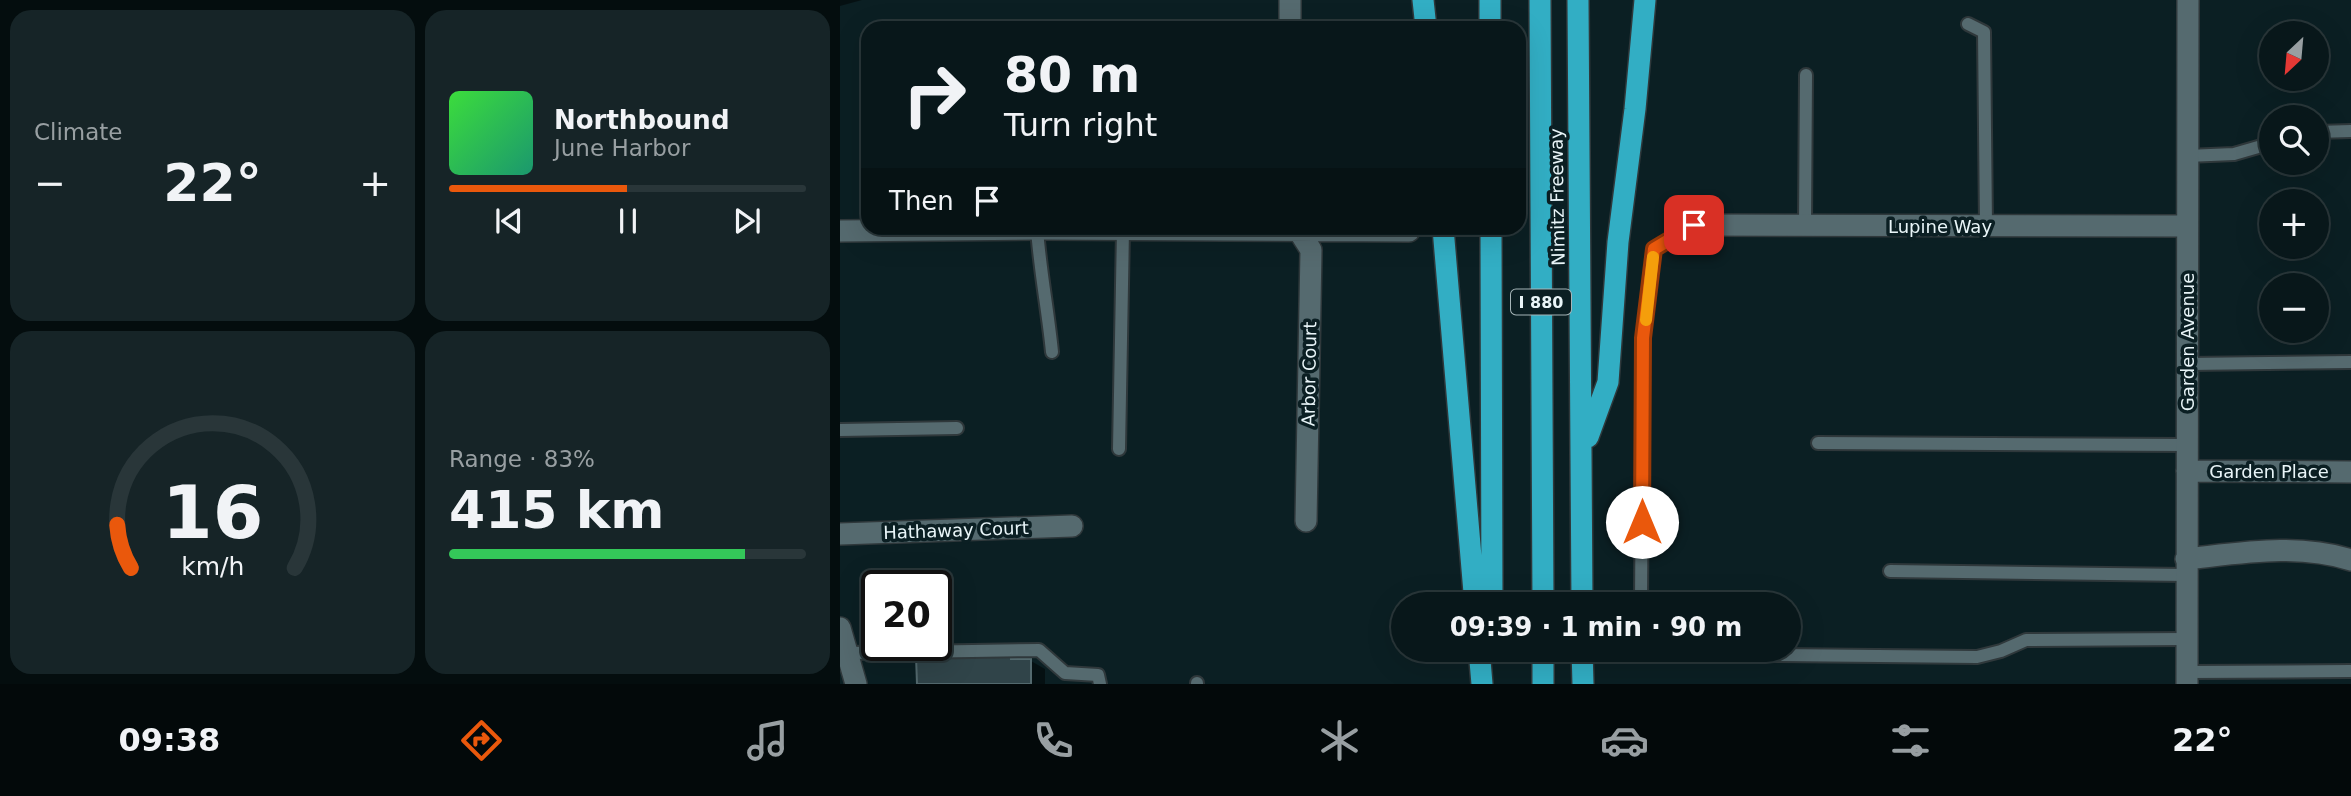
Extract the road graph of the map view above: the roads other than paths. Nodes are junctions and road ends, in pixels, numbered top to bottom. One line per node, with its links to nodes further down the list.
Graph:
1 (1290, 0): 8 (street)
2 (1423, 0): 9 (highway)
3 (1490, 0): 10 (highway)
4 (1540, 0): 47 (highway, I 880)
5 (1578, 0): 36 (highway, Nimitz Freeway / I 880)
6 (1645, 0): 36 (highway)
7 (2188, 0): 16 (street, Garden Avenue)
8 (1290, 21)
9 (1425, 21)
10 (1490, 21)
11 (1968, 24): 19 (lane)
12 (1806, 75): 18 (lane)
13 (2329, 131): 14 (lane)
14 (2351, 131)
15 (2259, 147): 16 (lane)
16 (2187, 156): 20 (street, Garden Avenue)
17 (1694, 225): 18 (street, Lupine Way); 49 (lane)
18 (1805, 225): 19 (street, Lupine Way)
19 (1986, 226): 20 (street, Lupine Way)
20 (2186, 226): 30 (street, Garden Avenue)
21 (840, 232): 22 (street)
22 (861, 232)
23 (1037, 235): 28 (lane)
24 (1124, 235): 35 (lane)
25 (1300, 235): 39 (street, Arbor Court)
26 (1444, 235): 45 (highway)
27 (1491, 235): 46 (highway, I 880)
28 (1052, 352)
29 (2351, 362): 30 (lane)
30 (2188, 364): 34 (street, Garden Avenue)
31 (957, 428): 32 (lane)
32 (840, 430)
33 (1818, 443): 34 (lane)
34 (2188, 445): 37 (street, Garden Avenue)
35 (1119, 449)
36 (1582, 452): 48 (highway, Nimitz Freeway / I 880)
37 (2188, 471): 38 (street, Garden Place); 43 (street, Garden Avenue)
38 (2351, 471)
39 (1306, 521)
40 (1072, 526): 41 (street, Hathaway Court)
41 (840, 534)
42 (2351, 561): 43 (street)
43 (2186, 567): 44 (lane); 51 (street, Garden Avenue)
44 (1890, 571)
45 (1474, 592)
46 (1492, 592)
47 (1543, 592)
48 (1582, 592)
49 (1641, 592)
50 (840, 628): 52 (street)
51 (2186, 639): 53 (lane); 59 (street, Garden Avenue)
52 (848, 653): 60 (street); 61 (lane)
53 (1801, 655)
54 (1480, 662): 62 (highway)
55 (1493, 662): 63 (highway)
56 (1543, 662): 64 (highway)
57 (1583, 662): 65 (highway)
58 (2351, 671): 59 (lane)
59 (2187, 678)
60 (856, 684)
61 (1100, 684)
62 (1482, 684)
63 (1493, 684)
64 (1543, 684)
65 (1583, 684)

